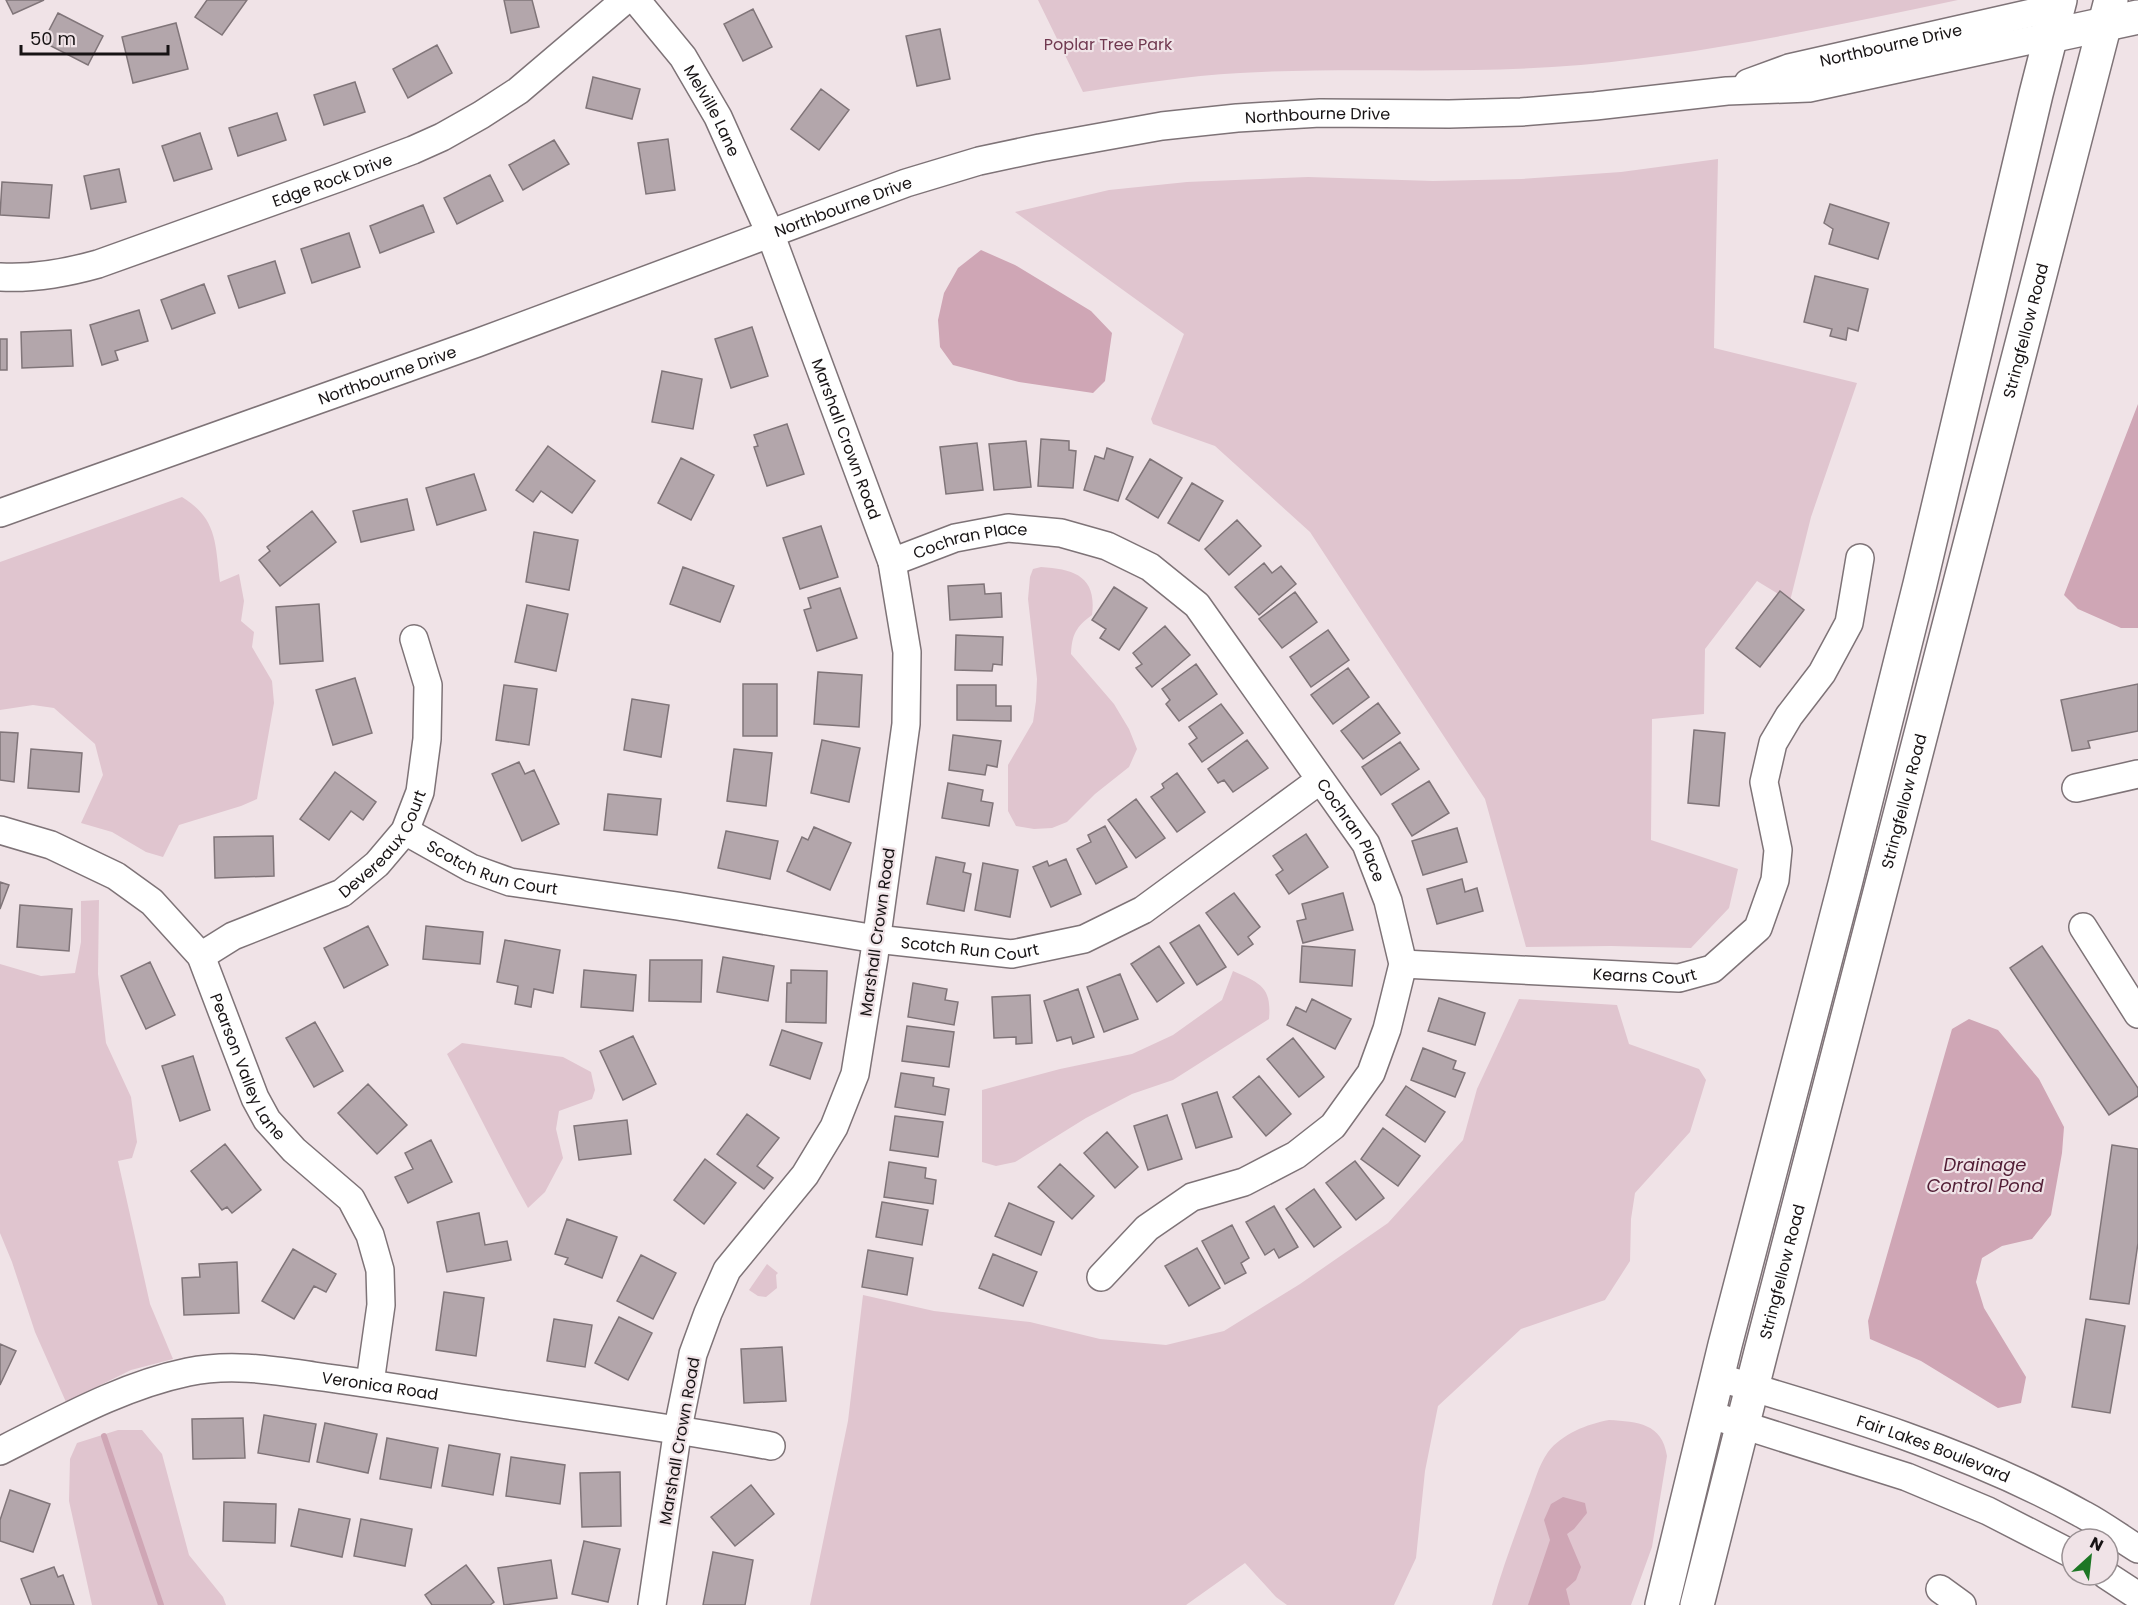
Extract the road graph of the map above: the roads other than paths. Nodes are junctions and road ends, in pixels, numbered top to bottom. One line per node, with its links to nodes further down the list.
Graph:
1 (625, 0): 7 (street, Edge Rock Drive)
2 (636, 0): 6 (street, Melville Lane)
3 (2102, 8): 4 (main road); 5 (main road); 25 (main road, Stringfellow Road)
4 (2056, 14): 6 (street, Northbourne Drive); 23 (main road)
5 (2138, 17)
6 (770, 233): 8 (street, Northbourne Drive); 10 (street, Marshall Crown Road)
7 (0, 277)
8 (0, 513)
9 (1860, 558): 20 (street, Kearns Court)
10 (892, 562): 13 (street, Cochran Place); 18 (street, Marshall Crown Road)
11 (414, 639): 16 (street, Devereaux Court)
12 (2138, 774): 14 (street)
13 (1320, 780): 18 (street, Scotch Run Court); 20 (street, Cochran Place)
14 (2076, 788)
15 (0, 830): 19 (street, Pearson Valley Lane)
16 (405, 831): 18 (street, Scotch Run Court); 19 (street, Devereaux Court)
17 (2083, 927): 21 (street)
18 (876, 939): 28 (street, Marshall Crown Road)
19 (201, 956): 24 (street, Pearson Valley Lane)
20 (1403, 964): 22 (street, Cochran Place)
21 (2138, 1014)
22 (1101, 1276)
23 (1717, 1377): 25 (street, Fair Lakes Boulevard); 26 (main road)
24 (370, 1383): 28 (street, Veronica Road); 30 (street, Veronica Road)
25 (1752, 1388): 27 (main road, Stringfellow Road); 32 (street, Fair Lakes Boulevard)
26 (1708, 1414): 27 (street); 37 (main road)
27 (1743, 1426): 31 (street); 38 (main road, Stringfellow Road)
28 (678, 1428): 29 (street, Veronica Road); 36 (street, Marshall Crown Road)
29 (771, 1446)
30 (0, 1451)
31 (2060, 1548)
32 (2138, 1549)
33 (2120, 1584): 35 (street)
34 (1940, 1589): 39 (street)
35 (2138, 1596)
36 (652, 1605)
37 (1662, 1605)
38 (1697, 1605)
39 (1962, 1605)

